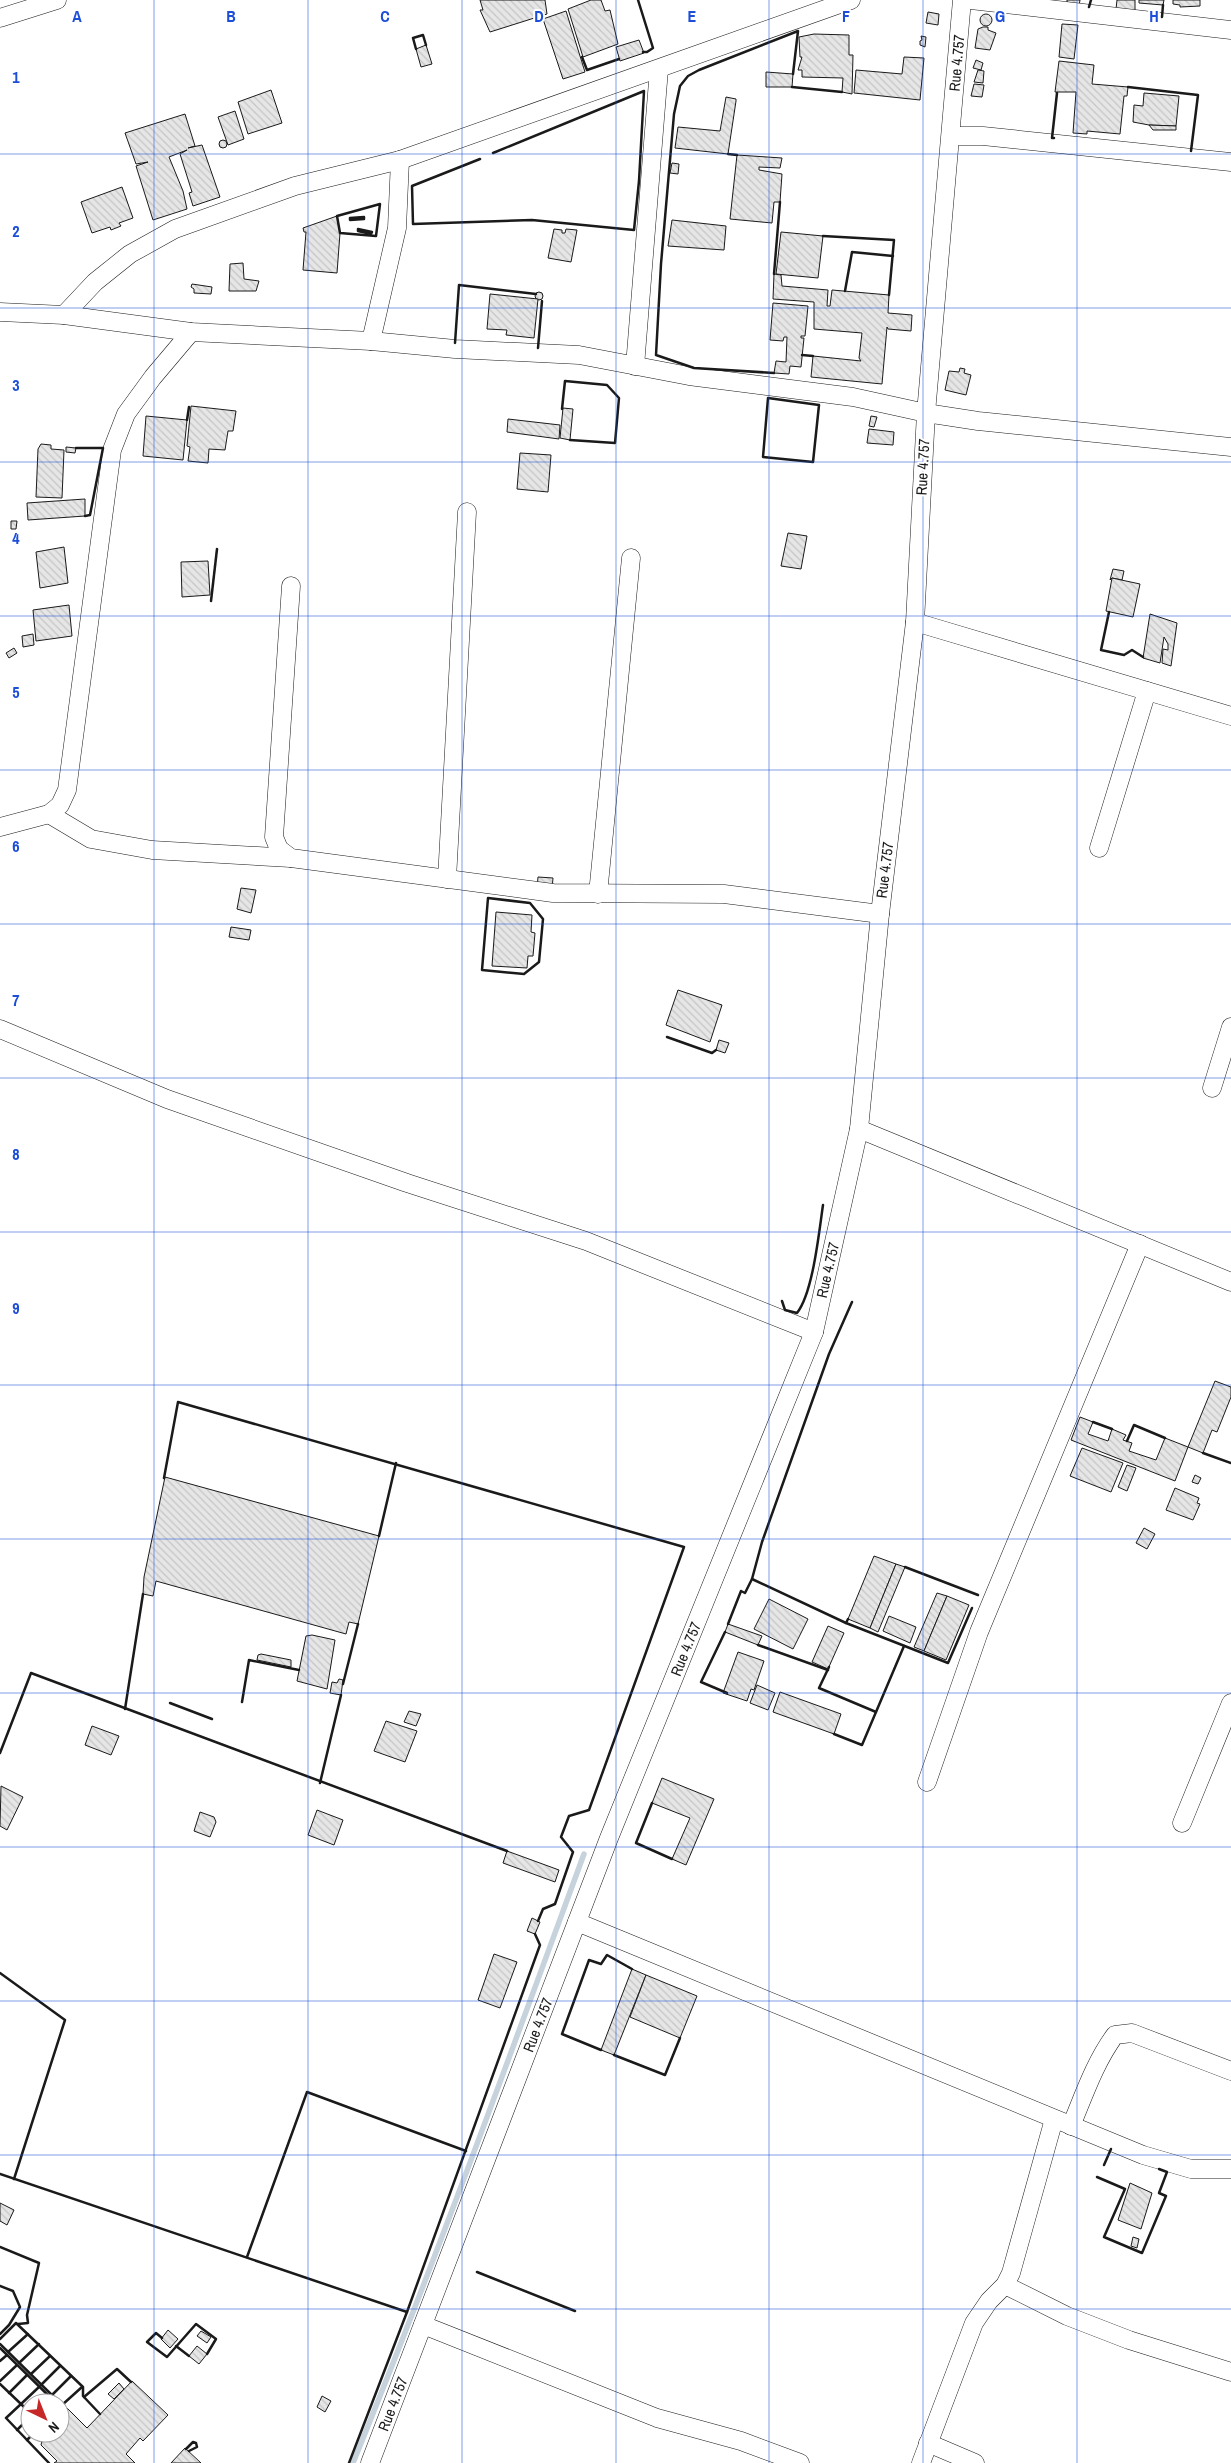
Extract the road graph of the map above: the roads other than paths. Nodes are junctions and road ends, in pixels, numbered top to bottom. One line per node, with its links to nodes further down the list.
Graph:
1 (56, 0): 5 (street)
2 (851, 0): 7 (street)
3 (962, 0): 8 (street, Rue 4.757)
4 (970, 0): 6 (street)
5 (0, 18)
6 (1231, 30)
7 (659, 69): 9 (street); 15 (street)
8 (951, 136): 10 (street); 16 (street, Rue 4.757)
9 (400, 160): 12 (street); 14 (street)
10 (1231, 162)
11 (0, 312): 12 (street)
12 (64, 315): 13 (street)
13 (191, 332): 14 (street); 24 (street)
14 (372, 341): 15 (street)
15 (635, 366): 16 (street)
16 (926, 413): 17 (street); 21 (street, Rue 4.757)
17 (1231, 447)
18 (467, 512): 28 (street)
19 (631, 558): 29 (street)
20 (291, 586): 27 (street)
21 (914, 622): 22 (street); 30 (street, Rue 4.757)
22 (1147, 691): 23 (street); 26 (street)
23 (1231, 716)
24 (49, 814): 25 (street); 27 (street)
25 (0, 827)
26 (1099, 848)
27 (291, 858): 28 (street)
28 (447, 879): 29 (street)
29 (598, 894): 30 (street)
30 (880, 914): 34 (street, Rue 4.757)
31 (1231, 1028): 33 (street)
32 (0, 1030): 37 (street)
33 (1212, 1088)
34 (859, 1129): 35 (street); 37 (street, Rue 4.757)
35 (1140, 1244): 36 (street); 39 (street)
36 (1231, 1282)
37 (814, 1332): 41 (street, Rue 4.757)
38 (1231, 1703): 40 (street)
39 (927, 1782)
40 (1182, 1823)
41 (577, 1922): 43 (street); 47 (street, Rue 4.757)
42 (1231, 2071): 44 (street)
43 (1054, 2118): 44 (street); 46 (street)
44 (1071, 2126): 45 (street)
45 (1231, 2169)
46 (1005, 2285): 48 (street); 49 (street)
47 (423, 2325): 50 (street, Rue 4.757); 51 (street)
48 (1231, 2372)
49 (928, 2443): 52 (street); 53 (street)
50 (370, 2463)
51 (800, 2463)
52 (921, 2463)
53 (976, 2463)

